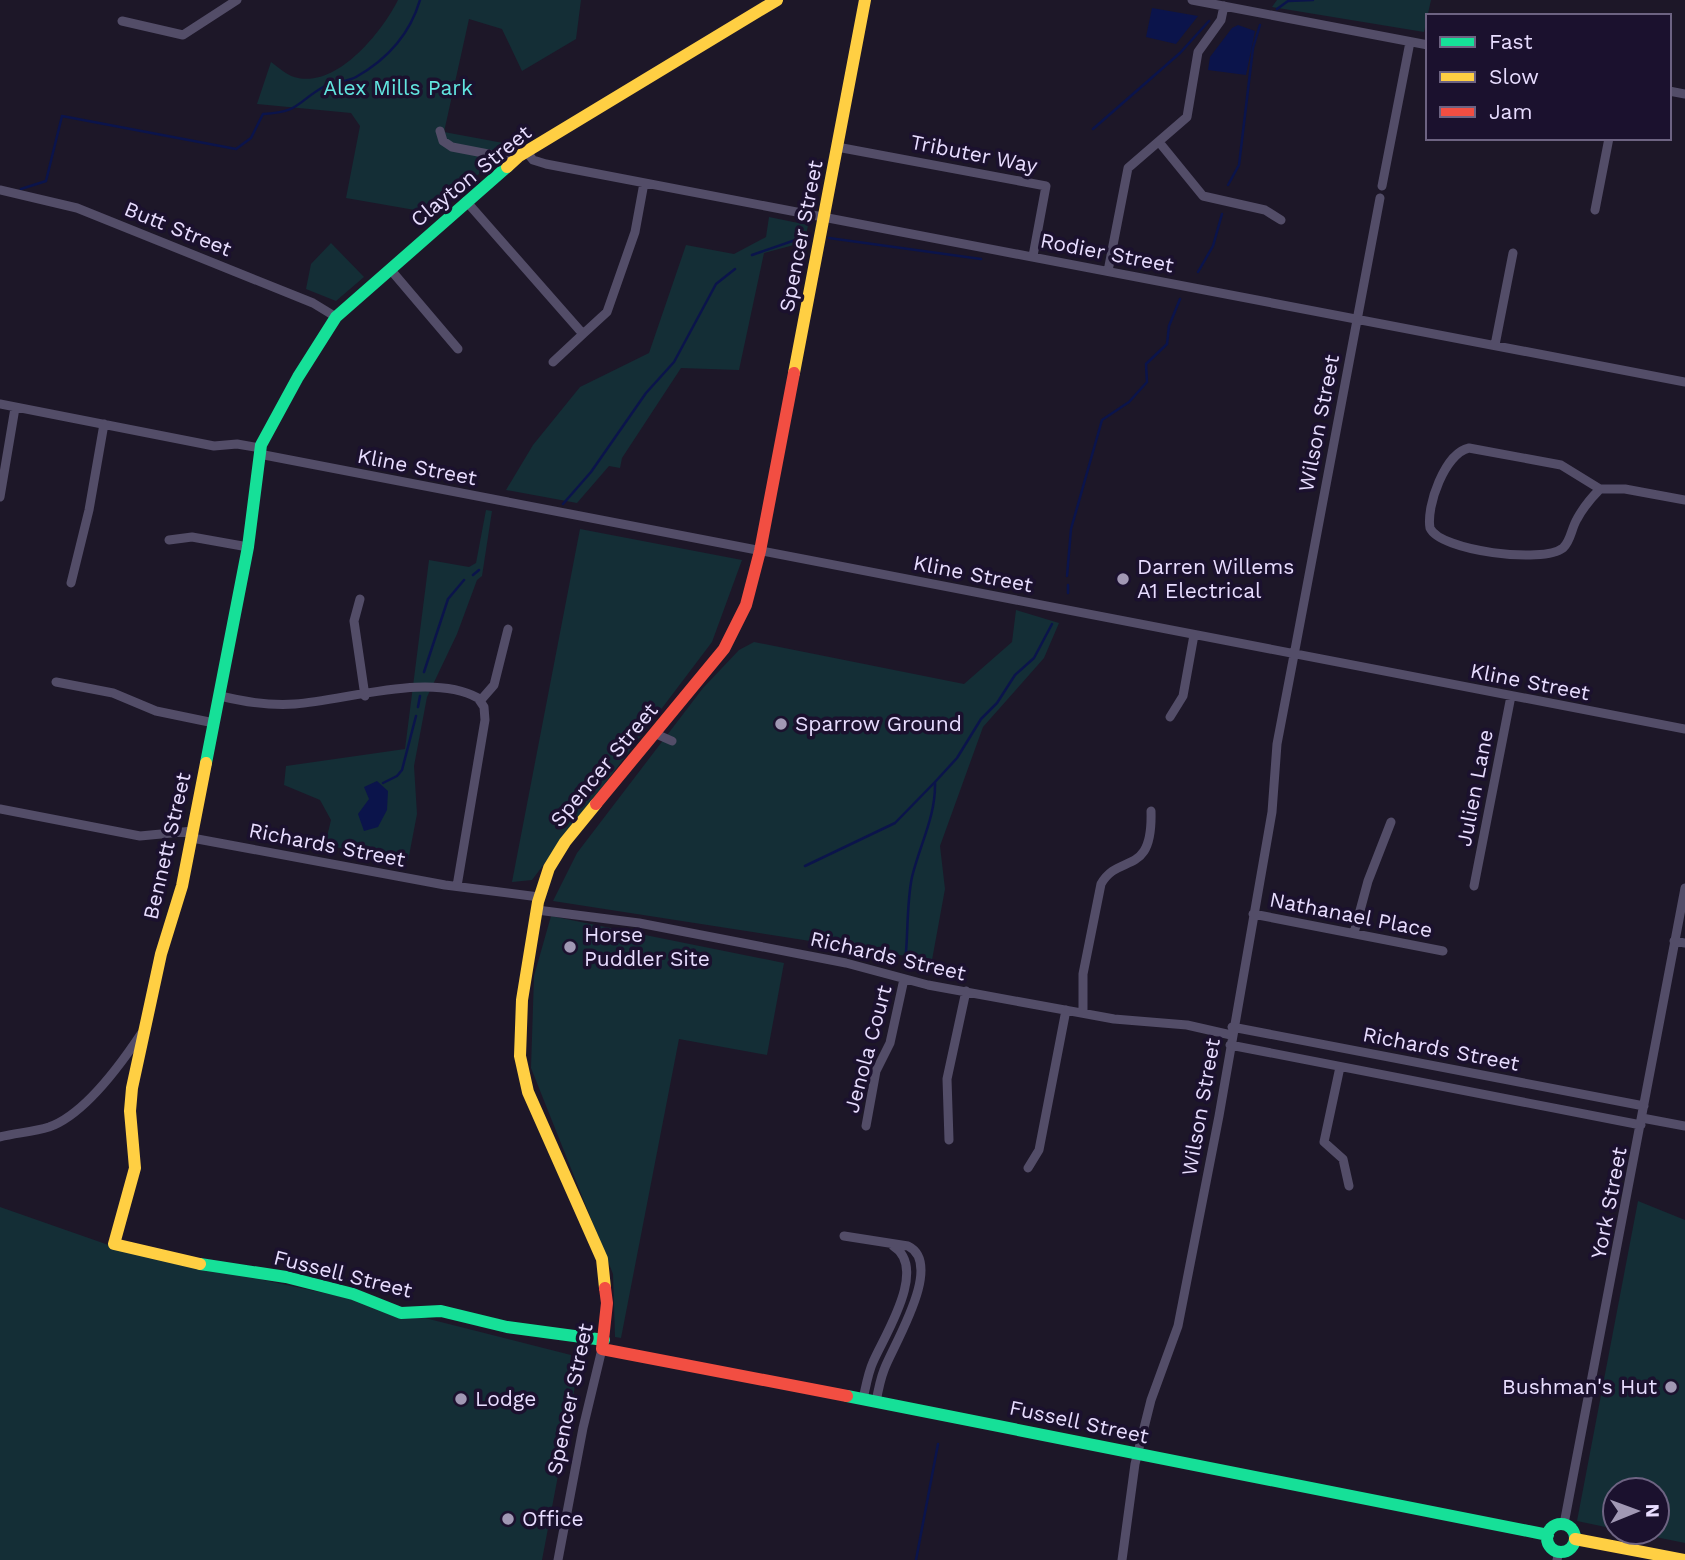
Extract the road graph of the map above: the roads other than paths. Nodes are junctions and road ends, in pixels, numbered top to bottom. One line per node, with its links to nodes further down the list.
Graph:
1 (237, 0): 6 (street)
2 (777, 0): 13 (street, Clayton Street)
3 (865, 0): 12 (street, Spencer Street)
4 (1192, 0): 5 (street)
5 (1224, 6): 7 (street); 11 (street)
6 (122, 21)
7 (1409, 42): 8 (street); 15 (street)
8 (1426, 45)
9 (440, 131): 13 (street, Rodier Street)
10 (1609, 140): 19 (street)
11 (1159, 142): 21 (street); 25 (street)
12 (837, 147): 20 (street, Spencer Street); 23 (street, Tributer Way)
13 (521, 155): 14 (street, Rodier Street); 18 (street, Clayton Street)
14 (644, 183): 20 (street, Rodier Street); 28 (street)
15 (1382, 186)
16 (0, 190): 26 (street, Butt Street)
17 (1380, 198): 27 (street, Wilson Street)
18 (466, 201): 24 (street, Clayton Street); 28 (street)
19 (1595, 210)
20 (824, 217): 23 (street, Rodier Street); 42 (street, Spencer Street)
21 (1281, 220)
22 (1513, 254): 29 (street)
23 (1033, 256): 25 (street, Rodier Street)
24 (390, 268): 26 (street, Clayton Street); 30 (street)
25 (1108, 271): 27 (street, Rodier Street)
26 (336, 317): 36 (street, Clayton Street)
27 (1357, 319): 29 (street, Rodier Street); 47 (street, Wilson Street)
28 (583, 334): 31 (street)
29 (1495, 345): 32 (street, Rodier Street)
30 (458, 349)
31 (553, 362)
32 (1685, 382)
33 (0, 404): 34 (street, Kline Street)
34 (15, 408): 35 (street, Kline Street); 38 (street)
35 (104, 424): 36 (street, Kline Street); 43 (street)
36 (260, 451): 41 (street, Bennett Street); 42 (street, Kline Street)
37 (1600, 489): 37 (street); 39 (street)
38 (0, 497)
39 (1685, 500)
40 (169, 540): 41 (street)
41 (248, 547): 50 (street, Bennett Street)
42 (760, 551): 46 (street, Kline Street); 56 (street, Spencer Street)
43 (71, 583)
44 (360, 599): 49 (street)
45 (508, 629): 52 (street)
46 (1194, 635): 47 (street, Kline Street); 53 (street)
47 (1294, 655): 51 (street, Kline Street); 66 (street, Wilson Street)
48 (56, 682): 54 (street)
49 (365, 695): 50 (street); 52 (street)
50 (220, 696): 54 (street, Bennett Street)
51 (1511, 696): 55 (street, Kline Street); 63 (street, Julien Lane)
52 (481, 701): 62 (street)
53 (1170, 718)
54 (214, 723): 61 (street, Bennett Street)
55 (1684, 730)
56 (656, 734): 57 (street); 65 (street, Spencer Street)
57 (672, 741)
58 (0, 809): 61 (street, Richards Street)
59 (1151, 811): 74 (street)
60 (1391, 822): 67 (street)
61 (193, 835): 62 (street, Richards Street); 75 (street, Bennett Street)
62 (457, 886): 65 (street, Richards Street)
63 (1474, 886)
64 (1685, 888): 68 (street, York Street)
65 (538, 903): 71 (street, Richards Street); 89 (street, Spencer Street)
66 (1253, 914): 67 (street, Nathanael Place); 76 (street, Wilson Street)
67 (1354, 933): 70 (street, Nathanael Place)
68 (1674, 943): 69 (street); 79 (street, York Street)
69 (1685, 945)
70 (1443, 951)
71 (904, 979): 72 (street, Richards Street); 81 (street, Jenola Court)
72 (966, 991): 73 (street, Richards Street); 84 (street)
73 (1066, 1010): 74 (street, Richards Street); 85 (street)
74 (1083, 1013): 76 (street, Richards Street)
75 (144, 1030): 83 (street); 88 (street, Bennett Street)
76 (1232, 1031): 77 (street, Wilson Street); 79 (street, Richards Street)
77 (1230, 1045): 78 (street, Richards Street); 91 (street, Wilson Street)
78 (1340, 1067): 80 (street, Richards Street); 86 (street)
79 (1644, 1106): 80 (street, York Street)
80 (1642, 1121): 82 (street, Richards Street); 92 (street, York Street)
81 (866, 1126)
82 (1685, 1126)
83 (0, 1137)
84 (949, 1140)
85 (1028, 1168)
86 (1349, 1186)
87 (844, 1236): 90 (street)
88 (114, 1244): 89 (street, Fussell Street)
89 (603, 1345): 90 (street, Fussell Street); 96 (street, Spencer Street)
90 (869, 1400): 91 (street, Fussell Street)
91 (1138, 1454): 93 (street, Fussell Street); 97 (street, Wilson Street)
92 (1564, 1524): 93 (street); 94 (street)
93 (1548, 1535): 95 (street)
94 (1575, 1539): 95 (street); 98 (street)
95 (1558, 1556)
96 (558, 1560)
97 (1122, 1560)
98 (1685, 1560)

